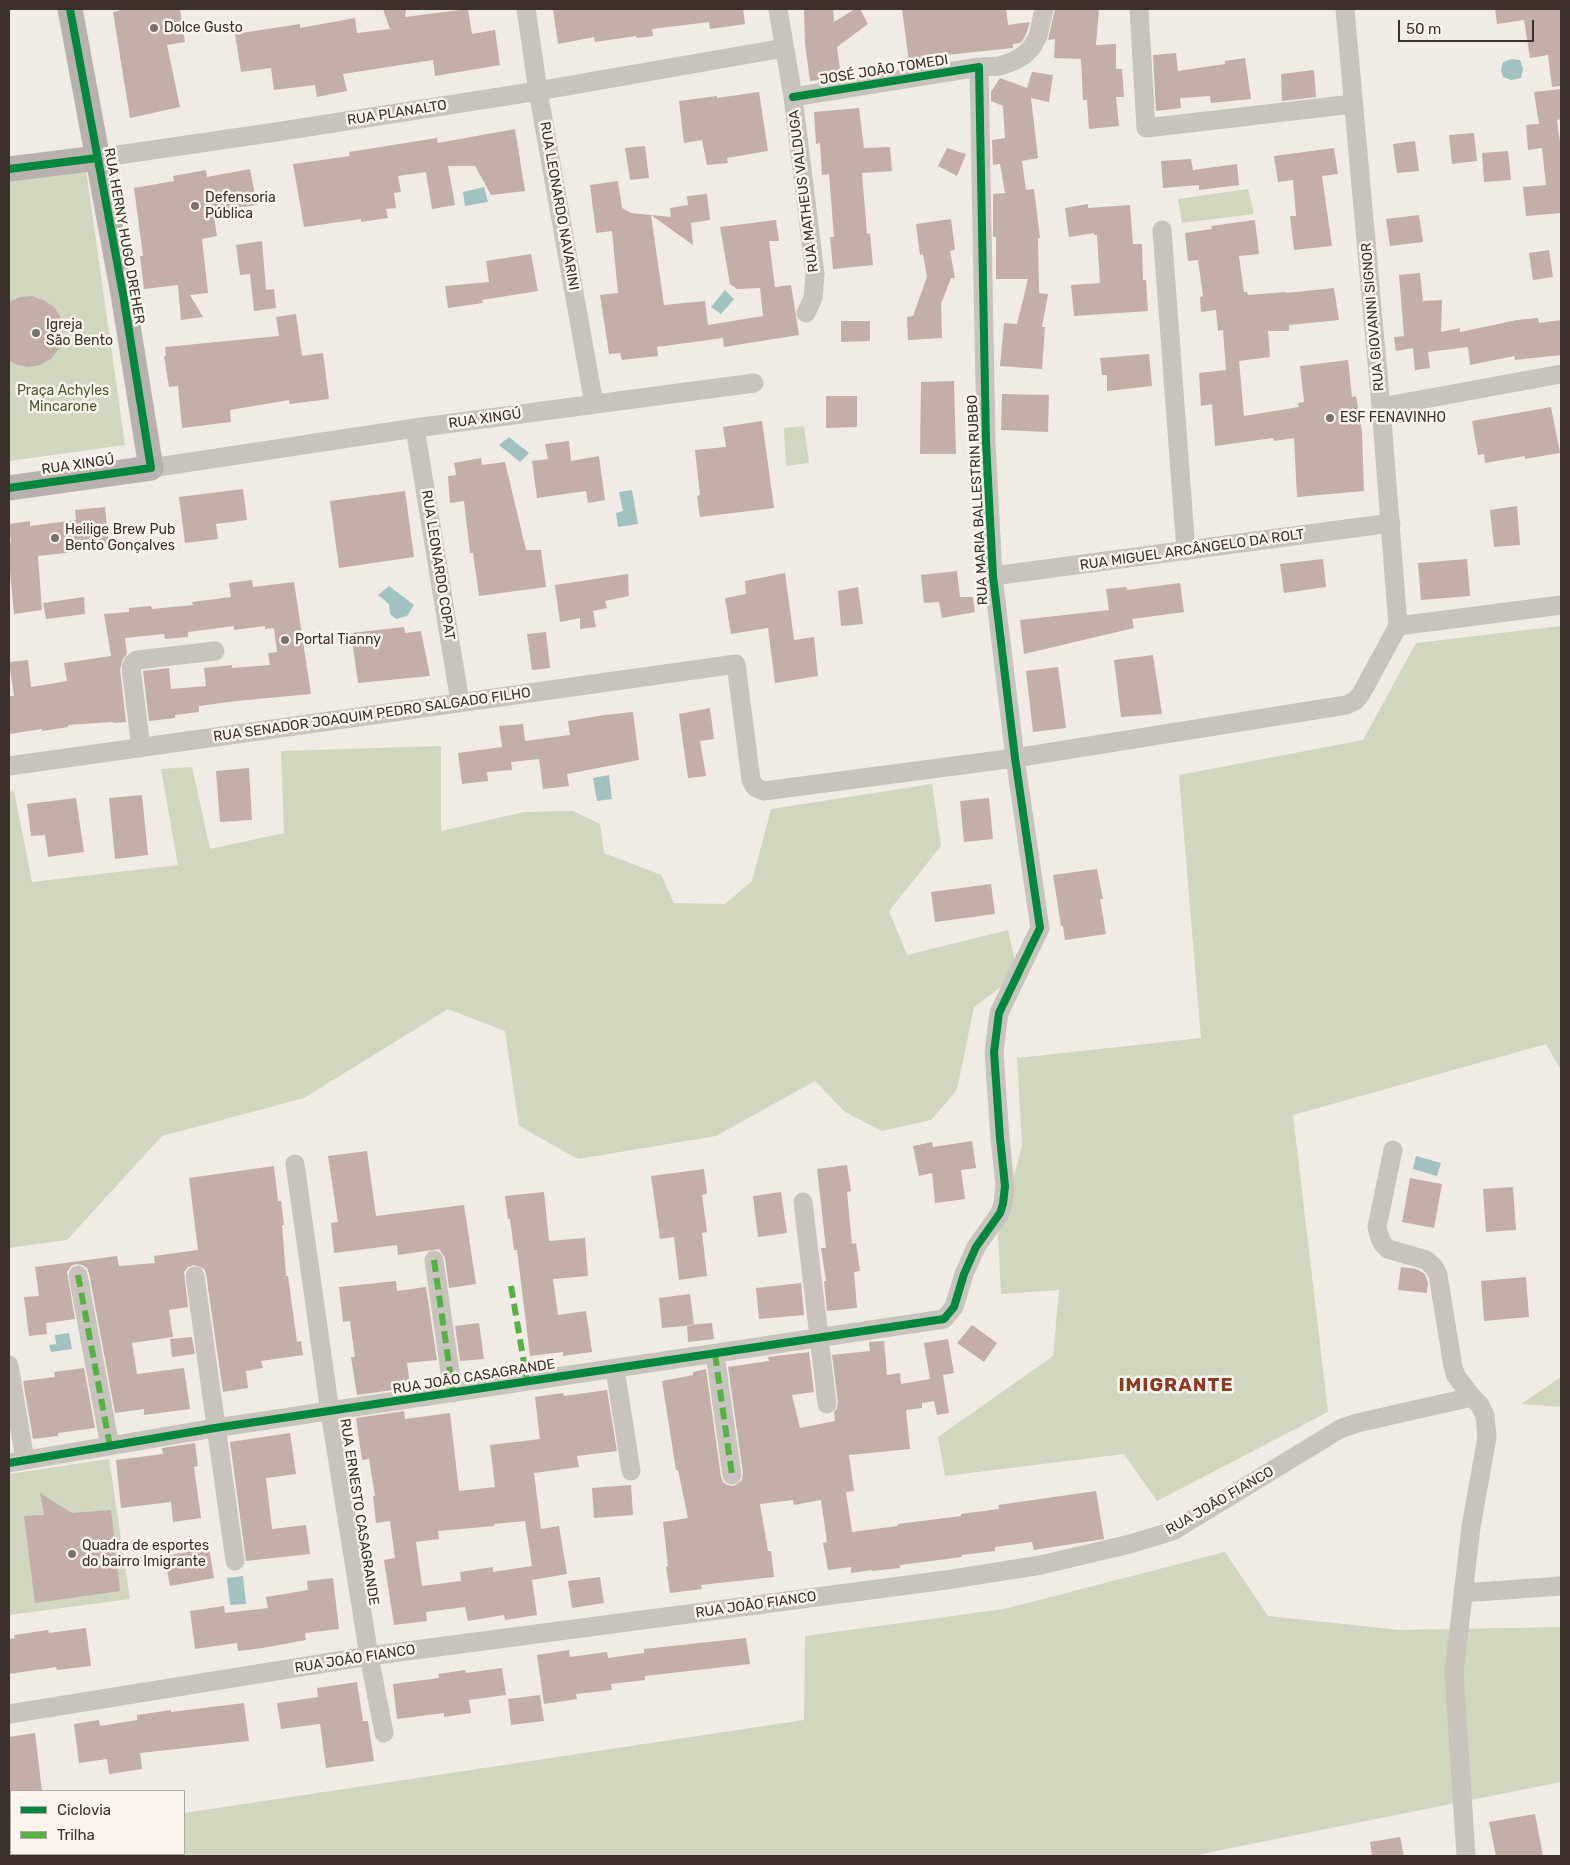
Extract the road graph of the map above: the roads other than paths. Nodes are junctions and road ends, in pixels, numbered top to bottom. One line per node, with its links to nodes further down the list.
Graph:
1 (70, 9): 12 (main road, RUA HERNY HUGO DREHER)
2 (526, 9): 9 (street, RUA LEONARDO NAVARINI)
3 (778, 9): 7 (street, RUA MATHEUS VALDUGA)
4 (1044, 9): 8 (street, JOSÉ JOÃO TOMEDI)
5 (1139, 9): 11 (street)
6 (1345, 9): 11 (street, RUA GIOVANNI SIGNOR)
7 (784, 48): 9 (street, RUA PLANALTO); 10 (street, RUA MATHEUS VALDUGA)
8 (978, 67): 10 (street, JOSÉ JOÃO TOMEDI); 25 (street, RUA MARIA BALLESTRIN RUBBO)
9 (538, 91): 12 (street, RUA PLANALTO); 18 (street, RUA LEONARDO NAVARINI)
10 (793, 98): 15 (street, RUA MATHEUS VALDUGA)
11 (1352, 104): 19 (street, RUA GIOVANNI SIGNOR)
12 (97, 158): 13 (main road, RUA PLANALTO); 21 (main road, RUA HERNY HUGO DREHER)
13 (9, 170)
14 (1162, 230): 24 (street)
15 (806, 313)
16 (1561, 374): 19 (street)
17 (754, 383): 18 (street, RUA XINGÚ)
18 (594, 404): 20 (street, RUA XINGÚ)
19 (1381, 407): 23 (street, RUA GIOVANNI SIGNOR)
20 (415, 428): 21 (street, RUA XINGÚ); 29 (street, RUA LEONARDO COPAT)
21 (151, 468): 22 (main road, RUA XINGÚ)
22 (9, 488)
23 (1391, 523): 24 (street, RUA MIGUEL ARCÂNGELO DA ROLT); 27 (street, RUA GIOVANNI SIGNOR)
24 (1186, 551): 25 (street, RUA MIGUEL ARCÂNGELO DA ROLT)
25 (992, 576): 31 (street, RUA MARIA BALLESTRIN RUBBO)
26 (1561, 606): 27 (street)
27 (1398, 626): 31 (street)
28 (215, 651): 30 (street)
29 (460, 702): 30 (street, RUA SENADOR JOAQUIM PEDRO SALGADO FILHO); 31 (street, RUA SENADOR JOAQUIM PEDRO SALGADO FILHO)
30 (141, 748): 32 (street, RUA SENADOR JOAQUIM PEDRO SALGADO FILHO)
31 (1015, 758): 39 (street, RUA MARIA BALLESTRIN RUBBO)
32 (9, 766)
33 (1393, 1150): 45 (street)
34 (295, 1164): 47 (street, RUA ERNESTO CASAGRANDE)
35 (803, 1202): 40 (street)
36 (434, 1260): 44 (street)
37 (78, 1275): 49 (street)
38 (194, 1276): 48 (street)
39 (944, 1319): 40 (street, RUA JOÃO CASAGRANDE)
40 (818, 1338): 41 (street, RUA JOÃO CASAGRANDE); 46 (street)
41 (715, 1354): 43 (street, RUA JOÃO CASAGRANDE); 52 (street)
42 (9, 1365): 50 (street)
43 (615, 1368): 44 (street, RUA JOÃO CASAGRANDE); 51 (street)
44 (453, 1393): 47 (street, RUA JOÃO CASAGRANDE)
45 (1472, 1397): 55 (street); 56 (street, RUA JOÃO FIANCO)
46 (827, 1404)
47 (330, 1412): 48 (street, RUA JOÃO CASAGRANDE); 56 (street, RUA ERNESTO CASAGRANDE)
48 (215, 1428): 49 (street, RUA JOÃO CASAGRANDE); 53 (street)
49 (110, 1446): 50 (street, RUA JOÃO CASAGRANDE)
50 (17, 1462)
51 (631, 1471)
52 (732, 1474)
53 (235, 1561)
54 (1561, 1586): 55 (street)
55 (1463, 1594): 59 (street)
56 (369, 1656): 57 (street, RUA JOÃO FIANCO); 58 (street, RUA ERNESTO CASAGRANDE)
57 (9, 1714)
58 (384, 1733)
59 (1466, 1856)

